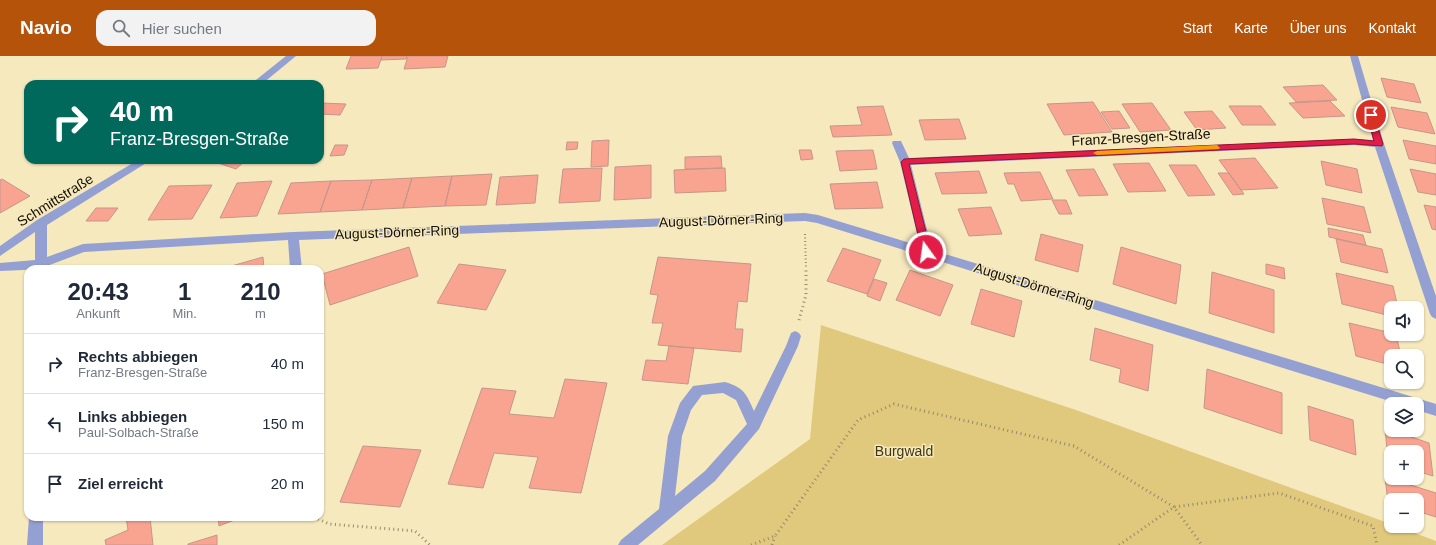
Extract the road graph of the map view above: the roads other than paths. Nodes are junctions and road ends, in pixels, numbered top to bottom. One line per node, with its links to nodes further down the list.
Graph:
1 (292, 56): 3 (street)
2 (1354, 56): 5 (street)
3 (261, 80)
4 (897, 143): 6 (street)
5 (1379, 144): 6 (street, Franz-Bresgen-Straße); 17 (street)
6 (904, 162): 11 (street)
7 (139, 164): 8 (street, Schmittstraße)
8 (41, 223): 10 (street, Schmittstraße); 12 (street)
9 (293, 236): 11 (street, August-Dörner-Ring); 13 (street, August-Dörner-Ring); 14 (street)
10 (0, 252)
11 (926, 252): 19 (street, August-Dörner-Ring)
12 (41, 265)
13 (45, 265)
14 (296, 265)
15 (0, 267): 16 (street, August-Dörner-Ring)
16 (24, 267)
17 (1436, 314)
18 (795, 336): 22 (street)
19 (1394, 397)
20 (1424, 406): 21 (street, August-Dörner-Ring)
21 (1436, 410)
22 (754, 425): 23 (street); 23 (street)
23 (666, 512): 26 (street)
24 (36, 521): 25 (street)
25 (36, 545)
26 (626, 545)

